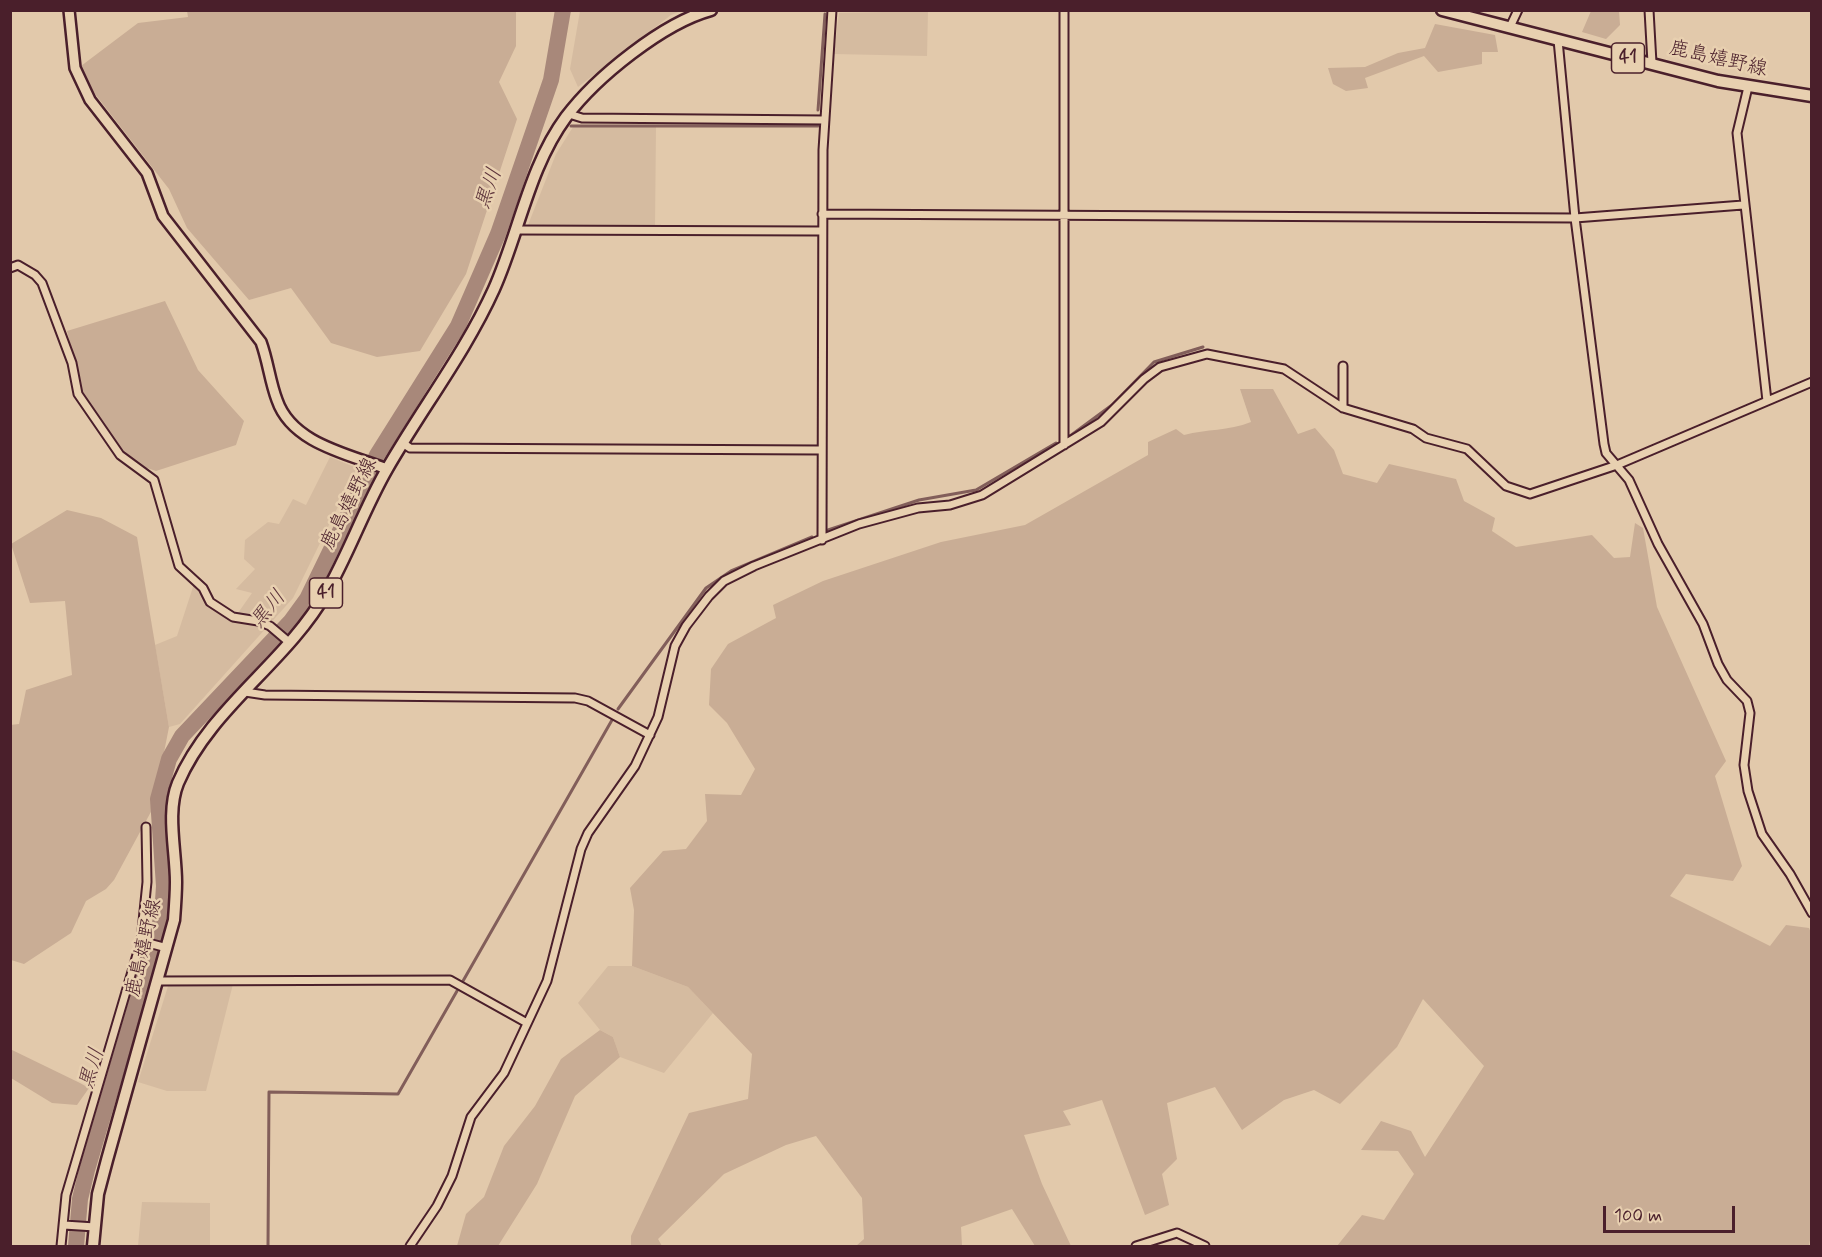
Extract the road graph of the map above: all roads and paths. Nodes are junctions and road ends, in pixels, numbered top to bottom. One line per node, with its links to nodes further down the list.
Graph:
1 (69, 10): 30 (street)
2 (711, 10): 13 (main road, 鹿島嬉野線 / 41)
3 (832, 10): 14 (street)
4 (1064, 10): 17 (street)
5 (1518, 10): 8 (street)
6 (1649, 10): 10 (street)
7 (1445, 11): 8 (main road, 鹿島嬉野線 / 41)
8 (1510, 27): 9 (main road, 鹿島嬉野線 / 41)
9 (1558, 40): 10 (main road, 鹿島嬉野線 / 41); 18 (street)
10 (1652, 63): 11 (main road, 鹿島嬉野線 / 41)
11 (1748, 87): 12 (main road, 鹿島嬉野線 / 41); 15 (street)
12 (1812, 96)
13 (569, 114): 14 (street); 19 (main road, 鹿島嬉野線 / 41)
14 (825, 120): 16 (street)
15 (1743, 205): 18 (street); 24 (street)
16 (822, 214): 17 (street); 20 (street)
17 (1063, 214): 18 (street); 27 (street)
18 (1575, 218): 29 (street)
19 (516, 230): 20 (street); 26 (main road, 鹿島嬉野線 / 41)
20 (822, 231): 28 (street)
21 (10, 268): 32 (street)
22 (1343, 366): 25 (street)
23 (1812, 382): 24 (street)
24 (1767, 401): 29 (street)
25 (1343, 408): 27 (street); 29 (street)
26 (404, 444): 28 (street); 30 (main road, 鹿島嬉野線 / 41)
27 (1064, 445): 31 (street)
28 (820, 450): 31 (street)
29 (1617, 465): 36 (street)
30 (387, 469): 32 (main road, 鹿島嬉野線 / 41)
31 (822, 540): 34 (street)
32 (291, 643): 33 (main road, 鹿島嬉野線 / 41)
33 (245, 692): 34 (street); 38 (main road, 鹿島嬉野線 / 41)
34 (650, 735): 40 (street)
35 (146, 827): 37 (street)
36 (1812, 913)
37 (144, 941): 38 (street); 41 (street)
38 (164, 947): 39 (main road, 鹿島嬉野線 / 41)
39 (158, 981): 40 (street); 42 (main road, 鹿島嬉野線 / 41)
40 (527, 1023): 45 (street)
41 (66, 1225): 42 (street); 43 (street)
42 (91, 1227): 44 (main road, 鹿島嬉野線 / 41)
43 (61, 1246)
44 (93, 1246)
45 (410, 1246)
46 (1136, 1246): 47 (street)
47 (1205, 1246)

